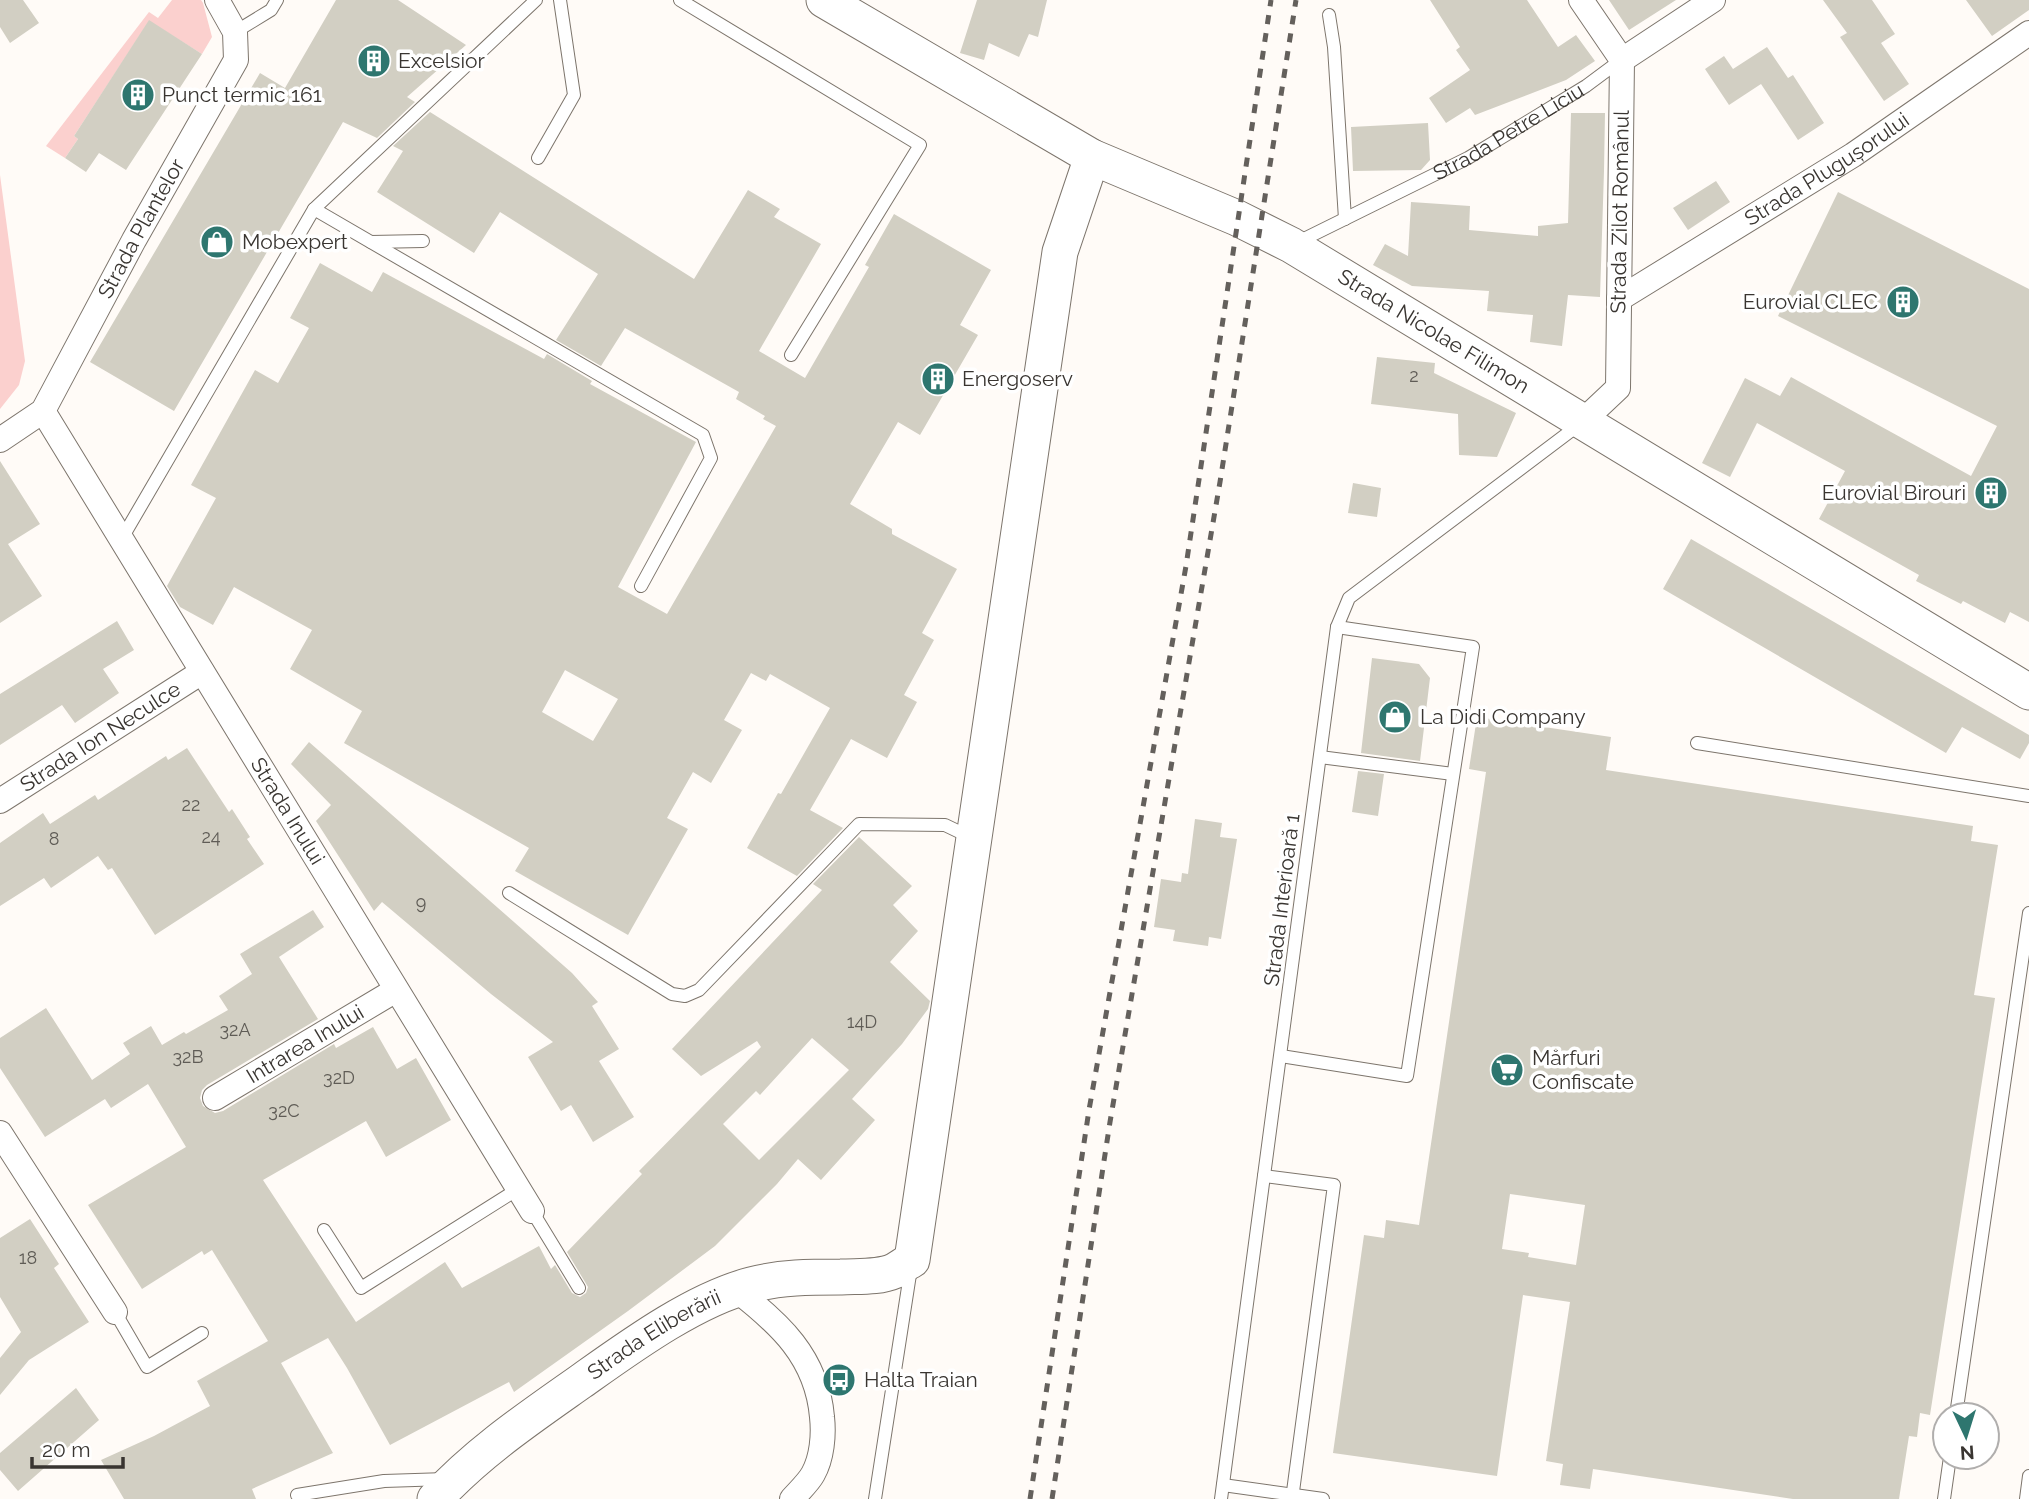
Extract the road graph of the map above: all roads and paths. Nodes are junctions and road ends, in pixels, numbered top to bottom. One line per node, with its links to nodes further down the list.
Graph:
1 (217, 0): 10 (street)
2 (277, 0): 10 (lane)
3 (536, 0): 15 (lane)
4 (560, 0): 14 (lane)
5 (680, 0): 21 (lane)
6 (824, 0): 13 (street, Strada Nicolae Filimon)
7 (1581, 0): 12 (street)
8 (1713, 0): 12 (street, Strada Petre Liciu)
9 (1329, 15): 16 (lane)
10 (235, 32): 22 (street, Strada Plantelor)
11 (2029, 33): 20 (street, Strada Plugușorului)
12 (1622, 60): 16 (lane, Strada Petre Liciu); 20 (street, Strada Zilot Românul)
13 (1092, 157): 19 (street, Strada Nicolae Filimon); 35 (street)
14 (538, 158)
15 (314, 209): 17 (lane); 25 (lane)
16 (1345, 219): 19 (lane, Strada Petre Liciu)
17 (370, 242): 18 (lane); 26 (lane)
18 (423, 242)
19 (1291, 245): 23 (street, Strada Nicolae Filimon)
20 (1619, 299): 23 (street, Strada Zilot Românul)
21 (791, 355)
22 (43, 411): 24 (street, Strada Plantelor); 25 (street, Strada Inului)
23 (1583, 421): 27 (lane, Strada Interioară 1); 29 (street, Strada Nicolae Filimon)
24 (0, 440)
25 (121, 540): 28 (street, Strada Inului)
26 (641, 586)
27 (1337, 627): 31 (lane, Strada Interioară 1); 32 (lane)
28 (202, 672): 34 (street, Strada Ion Neculce); 38 (street, Strada Inului)
29 (2029, 692)
30 (1696, 743): 33 (lane)
31 (1320, 757): 32 (lane); 39 (lane, Strada Interioară 1)
32 (1453, 774): 39 (lane)
33 (2029, 796)
34 (0, 801)
35 (974, 839): 36 (lane); 46 (street)
36 (509, 893)
37 (2029, 913): 51 (lane)
38 (396, 990): 40 (street, Intrarea Inului); 43 (street, Strada Inului)
39 (1281, 1056): 42 (lane, Strada Interioară 1)
40 (215, 1098)
41 (0, 1133): 49 (street)
42 (1264, 1176): 54 (lane, Strada Interioară 1); 57 (lane)
43 (518, 1189): 44 (street, Strada Inului); 45 (lane)
44 (531, 1210): 47 (lane)
45 (324, 1230)
46 (912, 1260): 48 (street, Strada Eliberării); 59 (lane)
47 (579, 1288)
48 (734, 1289): 55 (street, Strada Eliberării); 58 (street)
49 (115, 1312): 50 (lane)
50 (202, 1333)
51 (1958, 1401)
52 (1948, 1471): 62 (lane)
53 (2029, 1476): 63 (lane)
54 (1223, 1485): 57 (lane); 60 (lane, Strada Interioară 1)
55 (444, 1489): 56 (lane)
56 (297, 1495)
57 (1292, 1497): 61 (lane)
58 (792, 1499)
59 (875, 1499)
60 (1221, 1499)
61 (1323, 1499)
62 (1944, 1499)
63 (2026, 1499)

